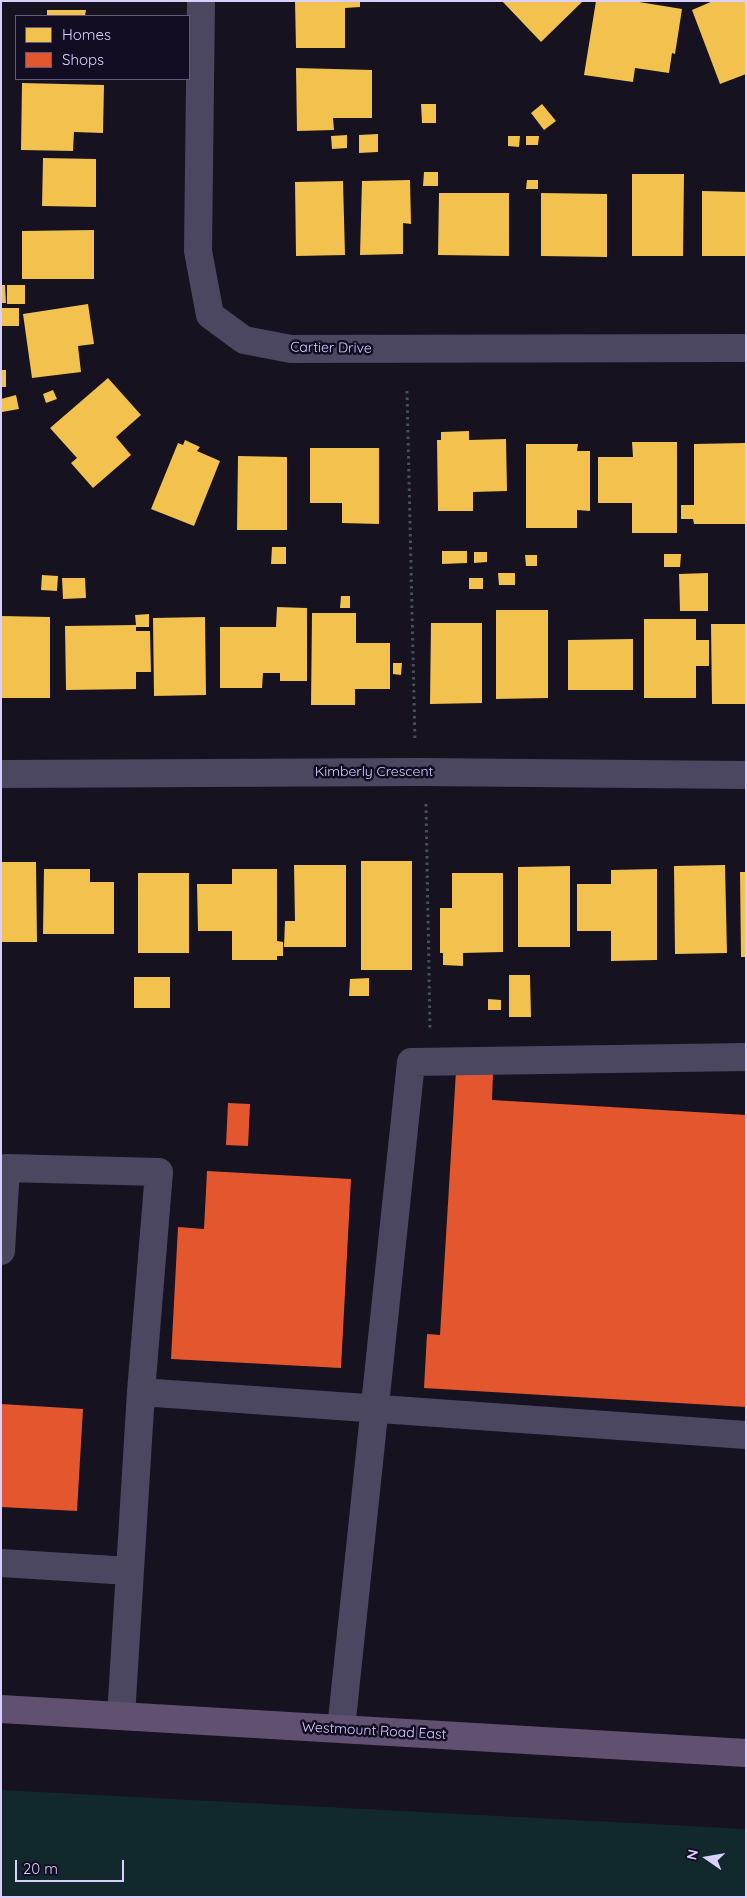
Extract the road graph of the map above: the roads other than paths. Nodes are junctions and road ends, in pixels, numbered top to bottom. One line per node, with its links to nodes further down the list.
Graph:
1 (201, 1): 2 (street, Cartier Drive)
2 (746, 348)
3 (1, 774): 4 (street, Kimberly Crescent)
4 (746, 775)
5 (746, 1057): 8 (street)
6 (1, 1251): 7 (street)
7 (141, 1392): 8 (street); 11 (street)
8 (374, 1410): 9 (street); 14 (street)
9 (746, 1435)
10 (1, 1563): 11 (street)
11 (130, 1571): 13 (street)
12 (1, 1709): 13 (main road, Westmount Road East)
13 (121, 1716): 14 (main road, Westmount Road East)
14 (341, 1729): 15 (main road, Westmount Road East)
15 (746, 1753)

